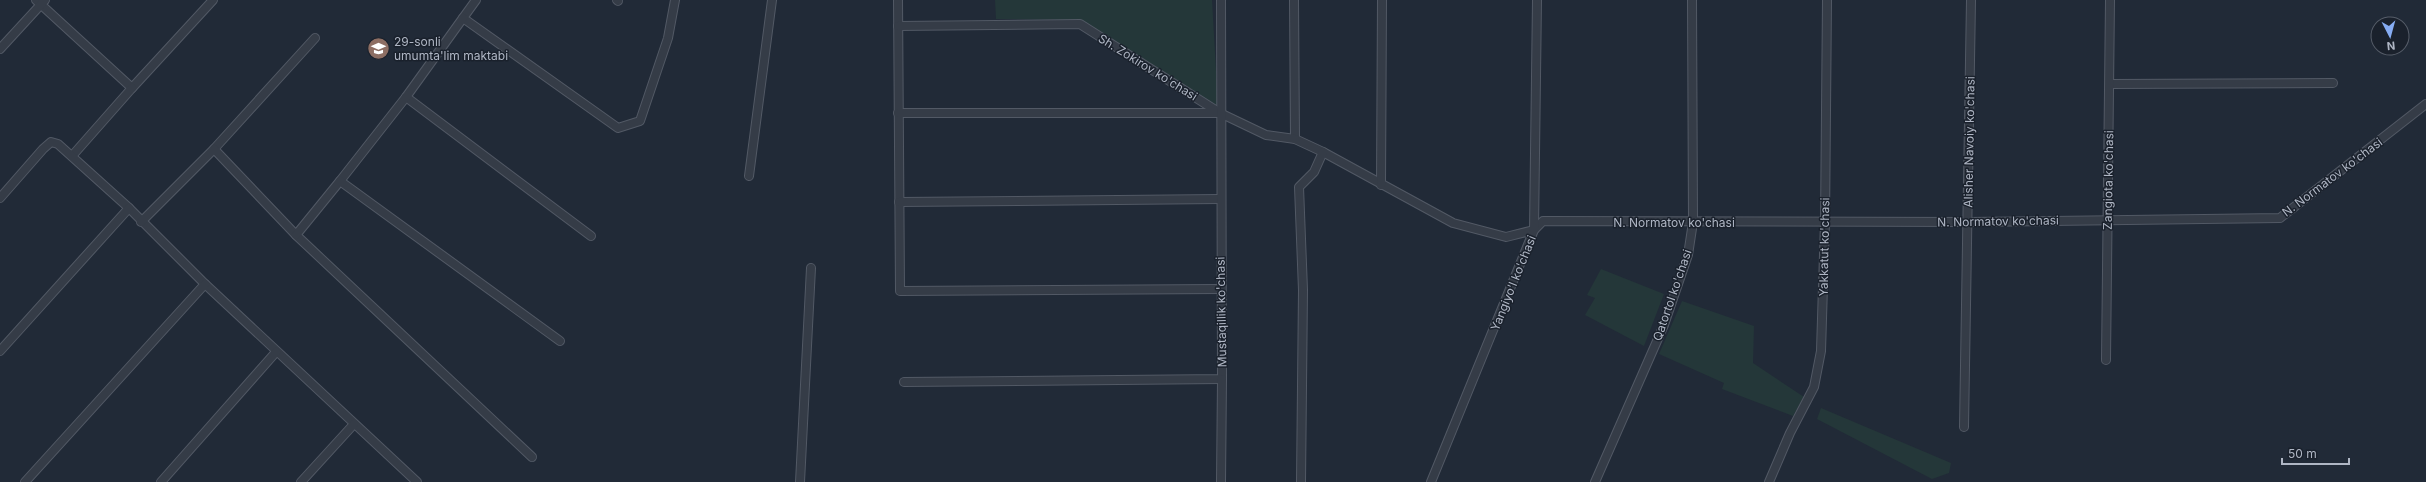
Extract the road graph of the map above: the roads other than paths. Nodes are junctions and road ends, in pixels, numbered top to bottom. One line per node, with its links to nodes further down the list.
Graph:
1 (213, 0): 21 (street)
2 (476, 0): 15 (street)
3 (675, 0): 15 (street)
4 (772, 0): 30 (street)
5 (898, 0): 16 (street)
6 (1221, 0): 25 (street, Mustaqillik ko'chasi)
7 (1294, 0): 26 (street)
8 (1382, 0): 32 (street)
9 (1537, 0): 42 (street, Yangiyo'l ko'chasi)
10 (1692, 0): 39 (street, Qatortol ko'chasi)
11 (1827, 0): 40 (street, Yakkatut ko'chasi)
12 (1971, 0): 41 (street, Alisher Navoiy ko'chasi)
13 (2110, 0): 20 (street, Zangiota ko'chasi)
14 (40, 2): 18 (street); 21 (street)
15 (463, 18): 22 (street)
16 (898, 26): 24 (street); 25 (street, Sh. Zokirov ko'chasi)
17 (315, 38): 27 (street)
18 (0, 50)
19 (2333, 83): 20 (street)
20 (2110, 84): 37 (street, Zangiota ko'chasi)
21 (132, 88): 29 (street)
22 (406, 98): 31 (street); 44 (street)
23 (2426, 104): 37 (street, N. Normatov ko'chasi)
24 (898, 113): 25 (street); 35 (street)
25 (1220, 113): 26 (street, Sh. Zokirov ko'chasi); 34 (street, Mustaqillik ko'chasi)
26 (1295, 139): 28 (street, Sh. Zokirov ko'chasi)
27 (214, 149): 38 (street); 43 (street)
28 (1324, 152): 32 (street, Sh. Zokirov ko'chasi); 63 (street)
29 (72, 156): 33 (street); 36 (street)
30 (749, 176)
31 (340, 181): 43 (street); 48 (street)
32 (1381, 185): 42 (street, Sh. Zokirov ko'chasi)
33 (0, 198)
34 (1220, 199): 35 (street); 47 (street, Mustaqillik ko'chasi)
35 (899, 202): 47 (street)
36 (129, 208): 38 (street); 49 (street)
37 (2108, 220): 41 (street, N. Normatov ko'chasi); 51 (street, Zangiota ko'chasi)
38 (141, 222): 46 (street)
39 (1693, 222): 40 (street, N. Normatov ko'chasi); 42 (street, N. Normatov ko'chasi); 65 (street, Qatortol ko'chasi)
40 (1825, 222): 41 (street, N. Normatov ko'chasi); 66 (street, Yakkatut ko'chasi)
41 (1968, 222): 55 (street, Alisher Navoiy ko'chasi)
42 (1534, 230): 64 (street, Yangiyo'l ko'chasi)
43 (296, 235): 56 (street)
44 (592, 236)
45 (811, 268): 61 (street)
46 (205, 284): 50 (street); 57 (street)
47 (1220, 289): 52 (street, Mustaqillik ko'chasi)
48 (560, 341)
49 (0, 351)
50 (276, 352): 54 (street); 58 (street)
51 (2106, 360)
52 (1222, 379): 53 (street, Mustaqillik ko'chasi); 62 (street)
53 (904, 382)
54 (354, 424): 59 (street); 60 (street)
55 (1964, 427)
56 (532, 457)
57 (25, 482)
58 (160, 482)
59 (301, 482)
60 (417, 482)
61 (800, 482)
62 (1221, 482)
63 (1301, 482)
64 (1431, 482)
65 (1595, 482)
66 (1769, 482)

